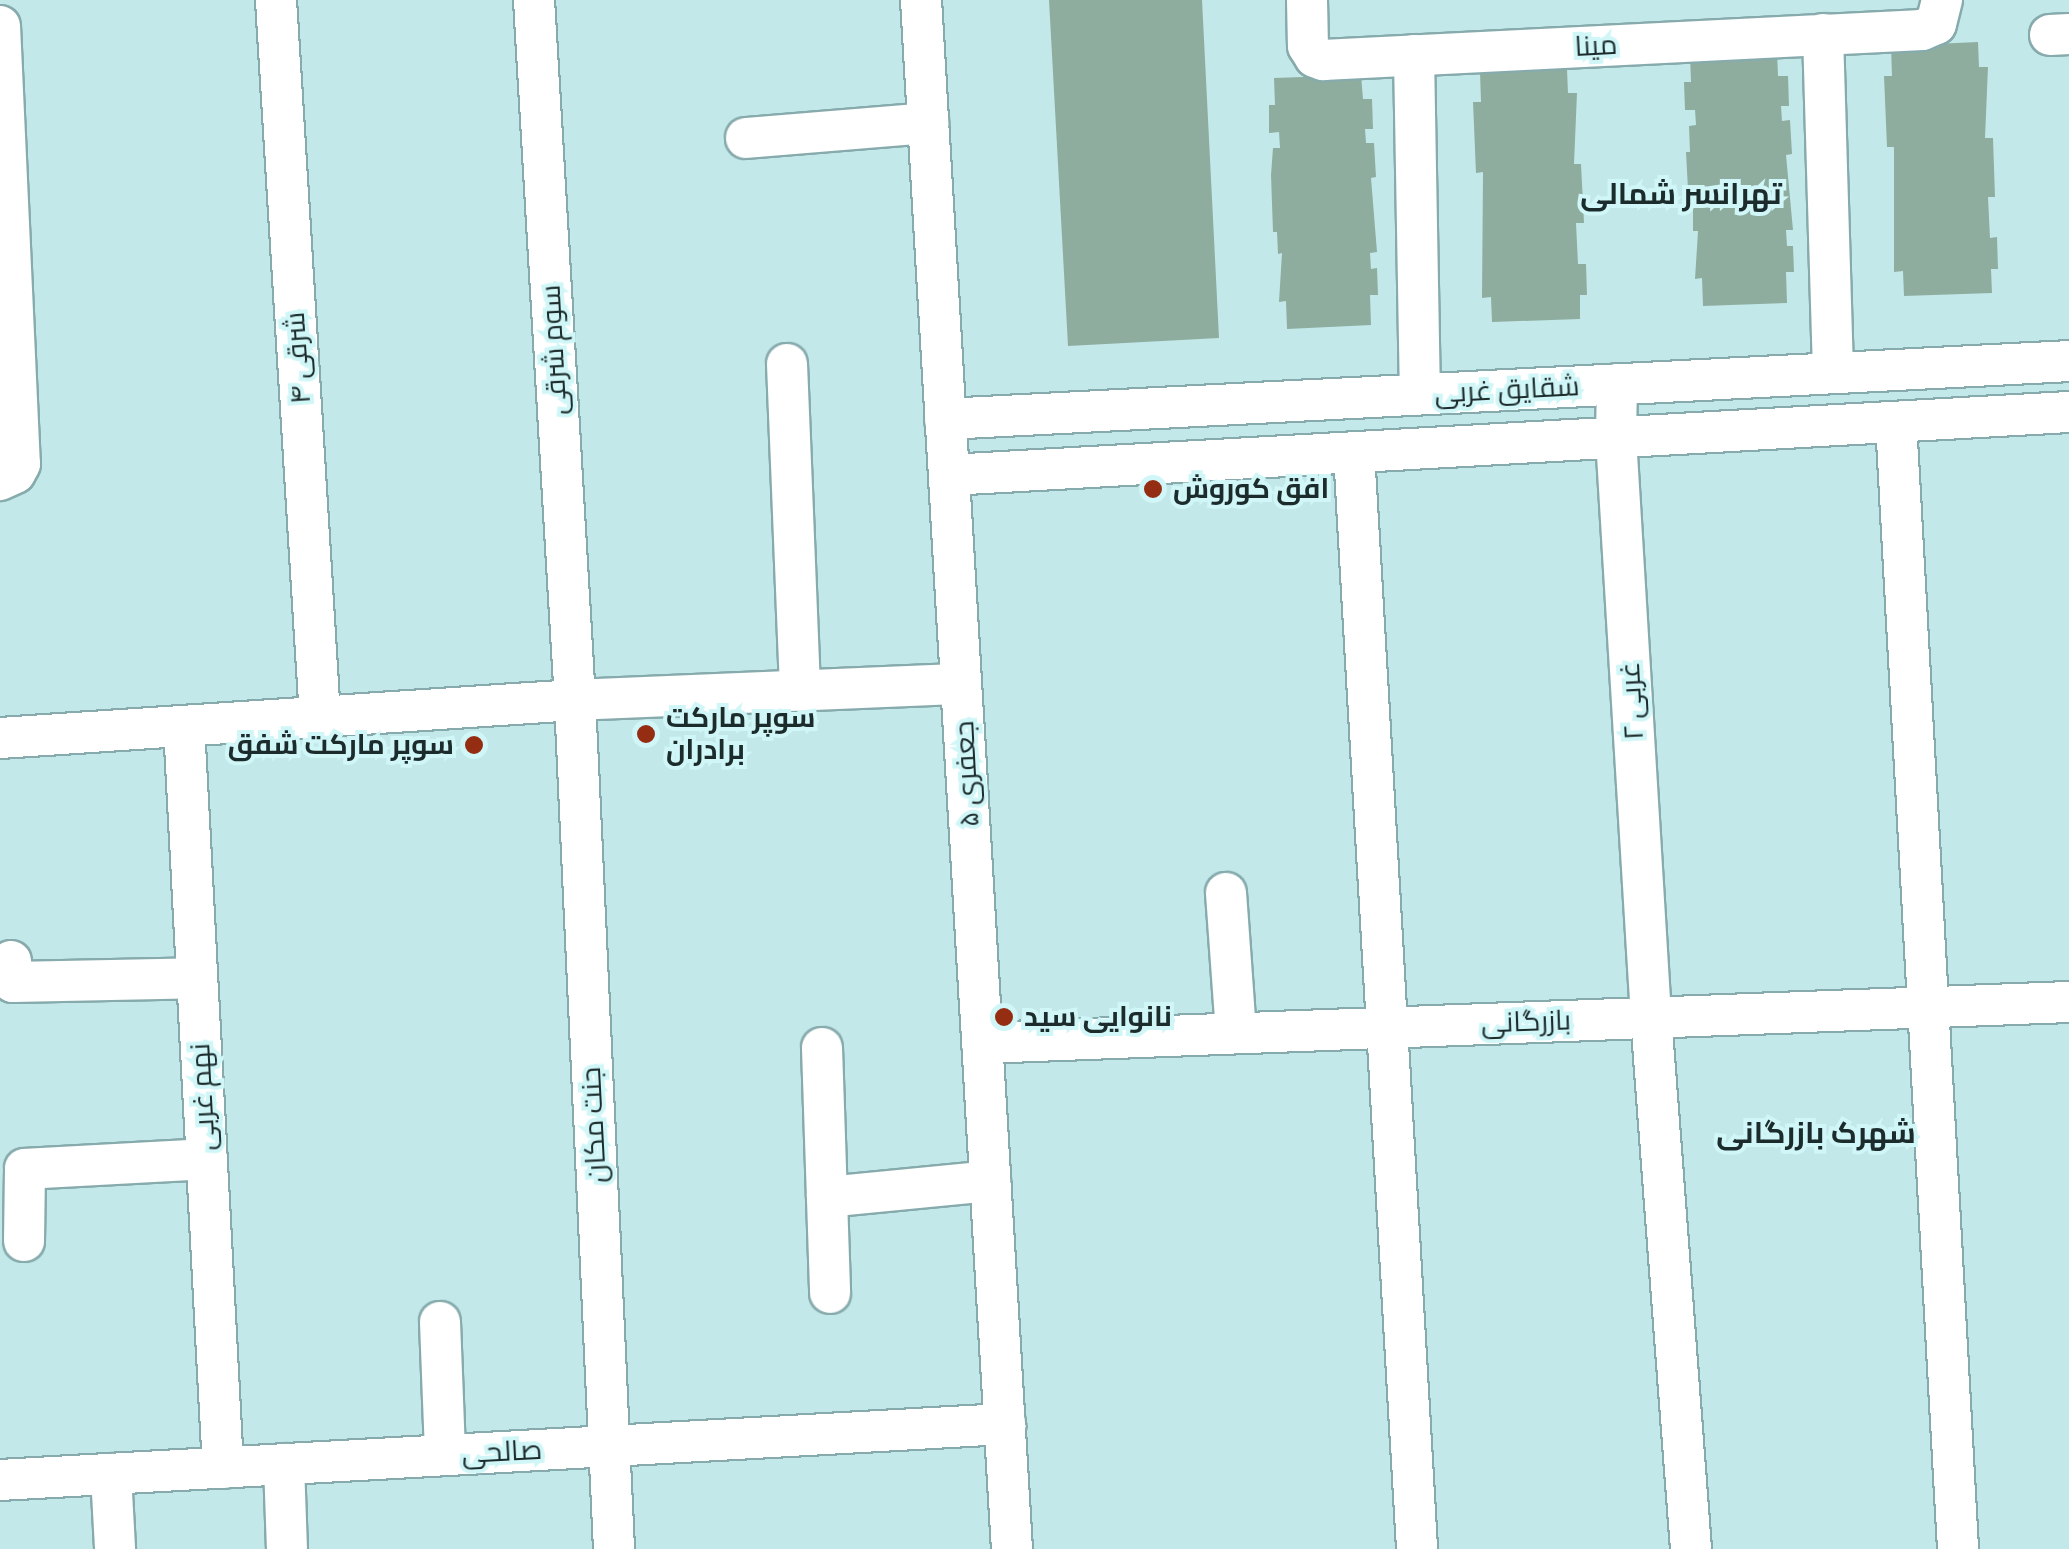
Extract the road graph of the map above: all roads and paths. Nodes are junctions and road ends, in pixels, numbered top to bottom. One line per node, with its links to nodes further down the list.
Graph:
1 (276, 0): 26 (street, ۴ شرقی)
2 (534, 0): 25 (street, سوم شرقی)
3 (921, 0): 9 (street, جعفری ۵)
4 (1307, 0): 8 (street, مینا)
5 (1939, 12): 7 (street, مینا)
6 (0, 26): 22 (street)
7 (1823, 34): 8 (street, مینا); 13 (street)
8 (1414, 55): 15 (street)
9 (928, 123): 10 (street); 17 (street, جعفری ۵)
10 (746, 138)
11 (2069, 362): 13 (street, شقایق غربی)
12 (786, 364): 24 (street)
13 (1833, 374): 14 (street, شقایق غربی)
14 (1617, 384): 15 (street, شقایق غربی); 19 (street, ۲ غربی)
15 (1420, 394): 17 (street, شقایق غربی)
16 (2069, 412): 18 (street, شقایق غربی)
17 (945, 419): 21 (street, جعفری ۵)
18 (1896, 422): 19 (street, شقایق غربی); 33 (street)
19 (1616, 438): 20 (street, شقایق غربی); 34 (street, ۲ غربی)
20 (1354, 452): 21 (street, شقایق غربی); 35 (street)
21 (948, 475): 23 (street, جعفری ۵)
22 (8, 476)
23 (961, 684): 24 (street); 37 (street, جعفری ۵)
24 (800, 691): 25 (street)
25 (575, 700): 26 (street); 46 (street, جنت مکان)
26 (320, 716): 27 (street)
27 (184, 726): 28 (street); 31 (street, نهم غربی)
28 (0, 738)
29 (1226, 893): 36 (street)
30 (11, 961): 31 (street)
31 (197, 978): 39 (street, نهم غربی)
32 (2069, 1002): 33 (street, بازرگانی)
33 (1928, 1007): 34 (street, بازرگانی); 58 (street)
34 (1651, 1017): 35 (street, بازرگانی); 57 (street, ۲ غربی)
35 (1387, 1027): 36 (street, بازرگانی); 56 (street)
36 (1236, 1033): 37 (street, بازرگانی)
37 (982, 1043): 40 (street, جعفری ۵)
38 (822, 1048): 41 (street)
39 (206, 1160): 42 (street); 49 (street, نهم غربی)
40 (990, 1181): 41 (street); 45 (street, جعفری ۵)
41 (827, 1197): 43 (street)
42 (24, 1241)
43 (830, 1293)
44 (440, 1322): 47 (street)
45 (1004, 1424): 46 (street, صالحی); 55 (street, جعفری ۵)
46 (609, 1446): 47 (street, صالحی); 54 (street, جنت مکان)
47 (445, 1455): 48 (street, صالحی)
48 (284, 1464): 49 (street, صالحی); 53 (street)
49 (222, 1468): 50 (street, صالحی)
50 (111, 1474): 51 (street, صالحی); 52 (street)
51 (0, 1480)
52 (115, 1549)
53 (287, 1549)
54 (614, 1549)
55 (1012, 1549)
56 (1417, 1549)
57 (1690, 1549)
58 (1958, 1549)

